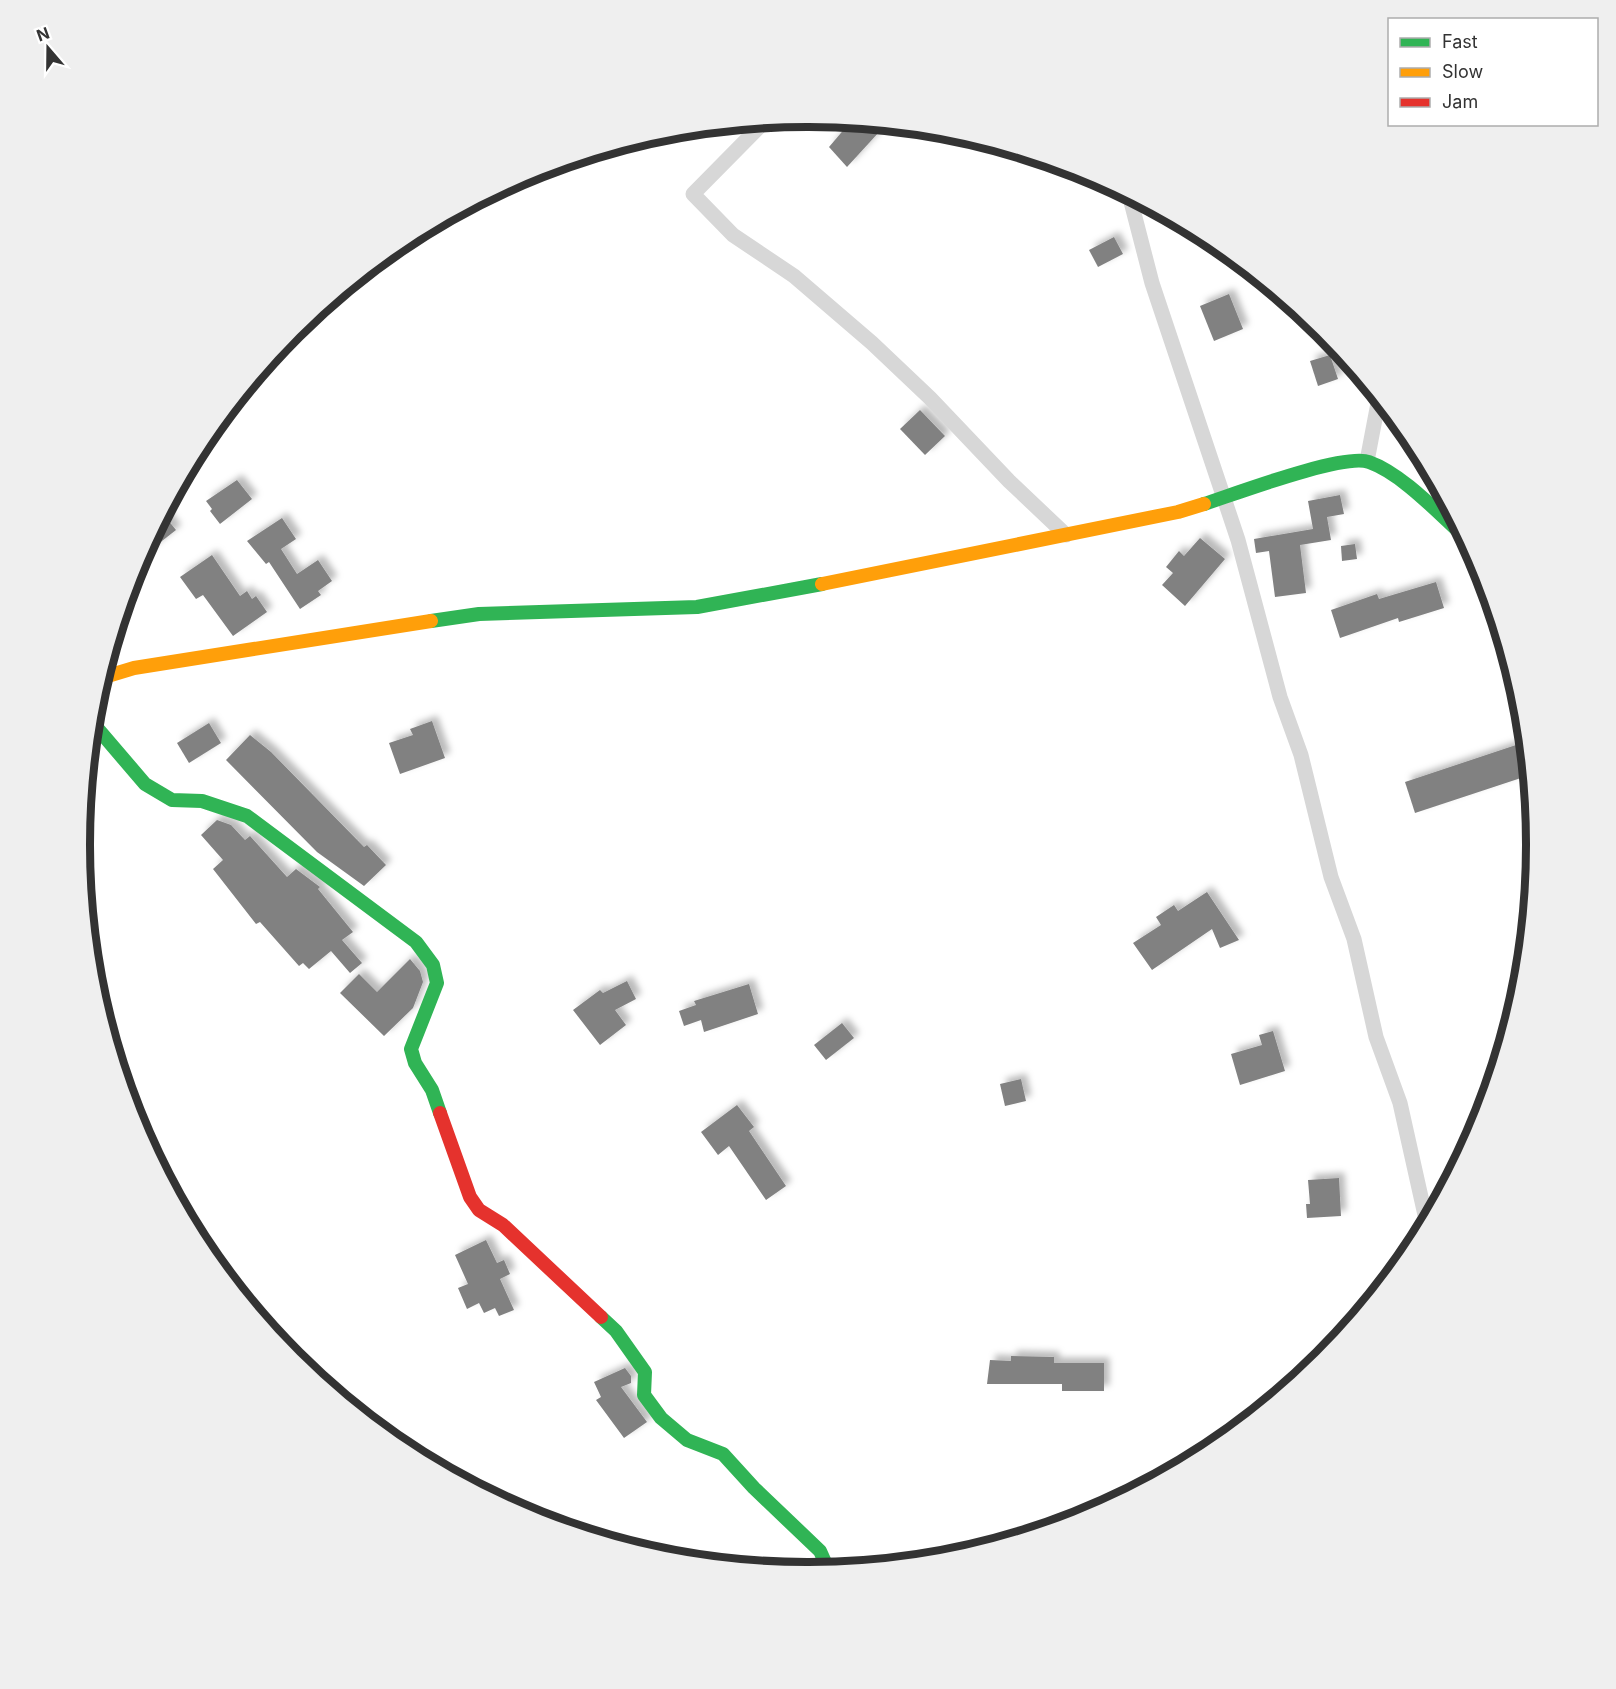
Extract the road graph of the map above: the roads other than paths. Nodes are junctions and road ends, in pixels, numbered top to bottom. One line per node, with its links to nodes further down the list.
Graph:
1 (758, 128): 7 (street)
2 (1133, 205): 5 (street)
3 (1377, 406): 4 (street)
4 (1367, 461): 5 (street); 6 (street)
5 (1223, 499): 7 (street); 10 (street)
6 (1451, 525)
7 (1066, 535): 8 (street)
8 (110, 675)
9 (99, 731): 11 (street)
10 (1424, 1213)
11 (825, 1562)

